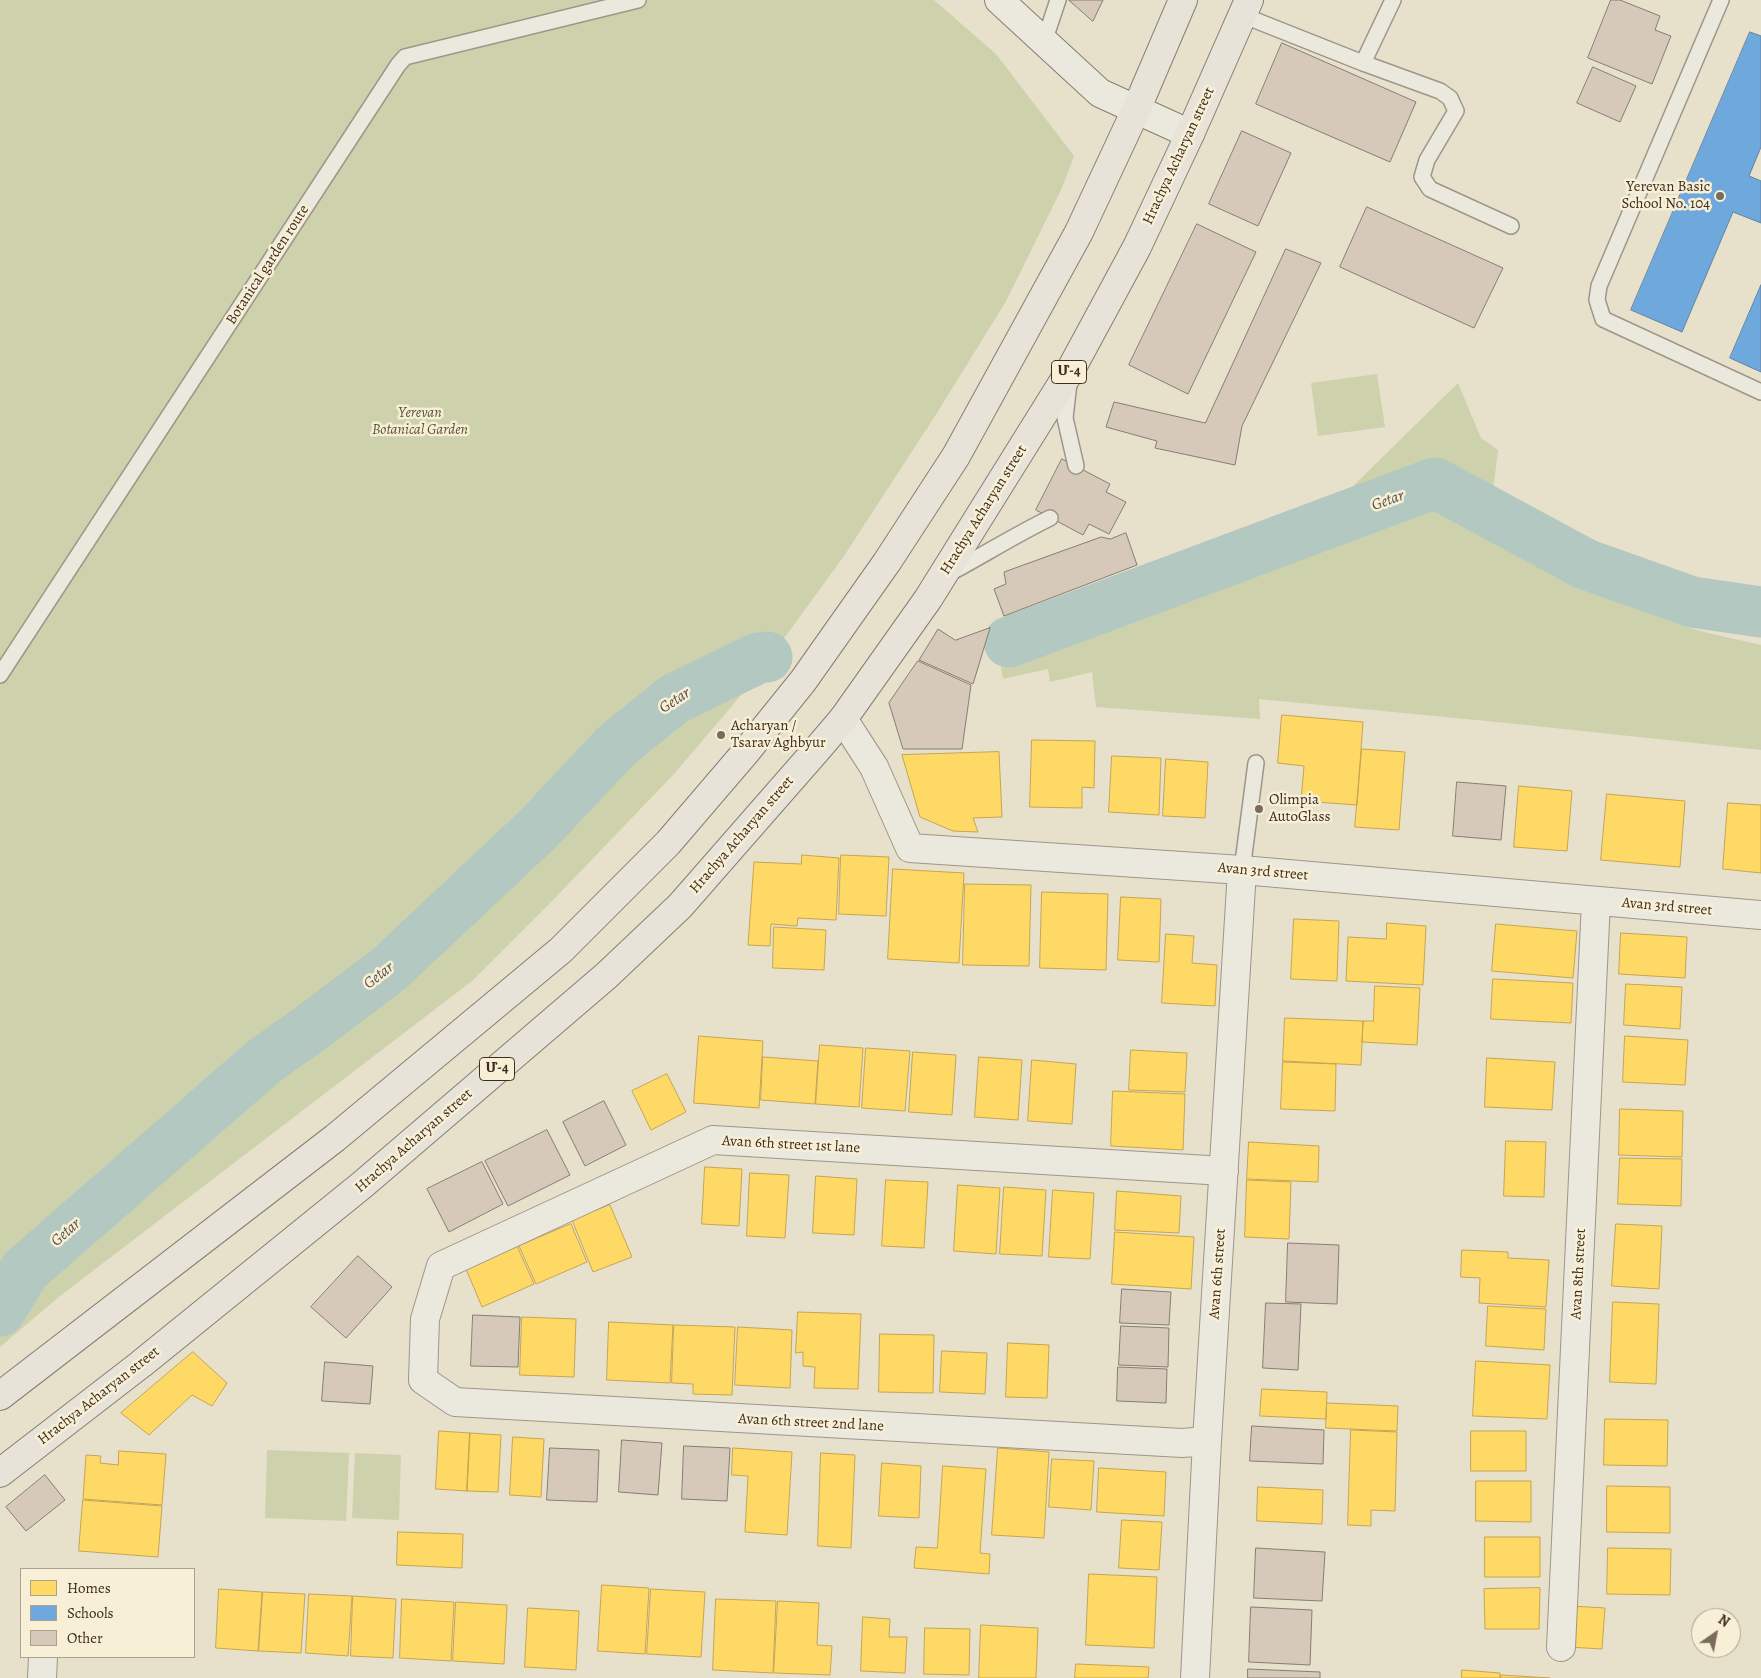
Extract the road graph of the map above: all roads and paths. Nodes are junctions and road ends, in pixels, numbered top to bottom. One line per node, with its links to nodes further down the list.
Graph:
1 (638, 0): 18 (lane, Botanical garden route)
2 (999, 0): 8 (street)
3 (1058, 0): 8 (lane)
4 (1183, 0): 10 (highway)
5 (1393, 0): 9 (lane)
6 (1721, 0): 14 (lane)
7 (1246, 7): 9 (lane); 11 (highway, Hrachya Acharyan street / Մ-4)
8 (1044, 42): 10 (street)
9 (1363, 63): 12 (lane)
10 (1136, 110): 11 (street); 26 (highway)
11 (1190, 134): 13 (highway, Hrachya Acharyan street / Մ-4)
12 (1511, 226)
13 (1070, 371): 15 (lane); 17 (highway, Hrachya Acharyan street / Մ-4)
14 (1761, 392)
15 (1076, 466)
16 (1050, 518): 17 (lane)
17 (942, 577): 19 (highway, Hrachya Acharyan street / Մ-4)
18 (0, 675)
19 (843, 718): 21 (street, Avan 3rd street); 28 (highway, Hrachya Acharyan street / Մ-4)
20 (1256, 763): 21 (lane)
21 (1242, 870): 22 (street, Avan 3rd street); 24 (street, Avan 6th street)
22 (1596, 900): 23 (street, Avan 3rd street); 29 (street, Avan 8th street)
23 (1761, 915)
24 (1224, 1171): 25 (street, Avan 6th street 1st lane); 27 (street, Avan 6th street)
25 (423, 1380): 27 (street, Avan 6th street 2nd lane)
26 (0, 1396)
27 (1207, 1441): 32 (street, Avan 6th street)
28 (0, 1474)
29 (1561, 1647)
30 (43, 1658): 31 (street)
31 (42, 1678)
32 (1195, 1678)

